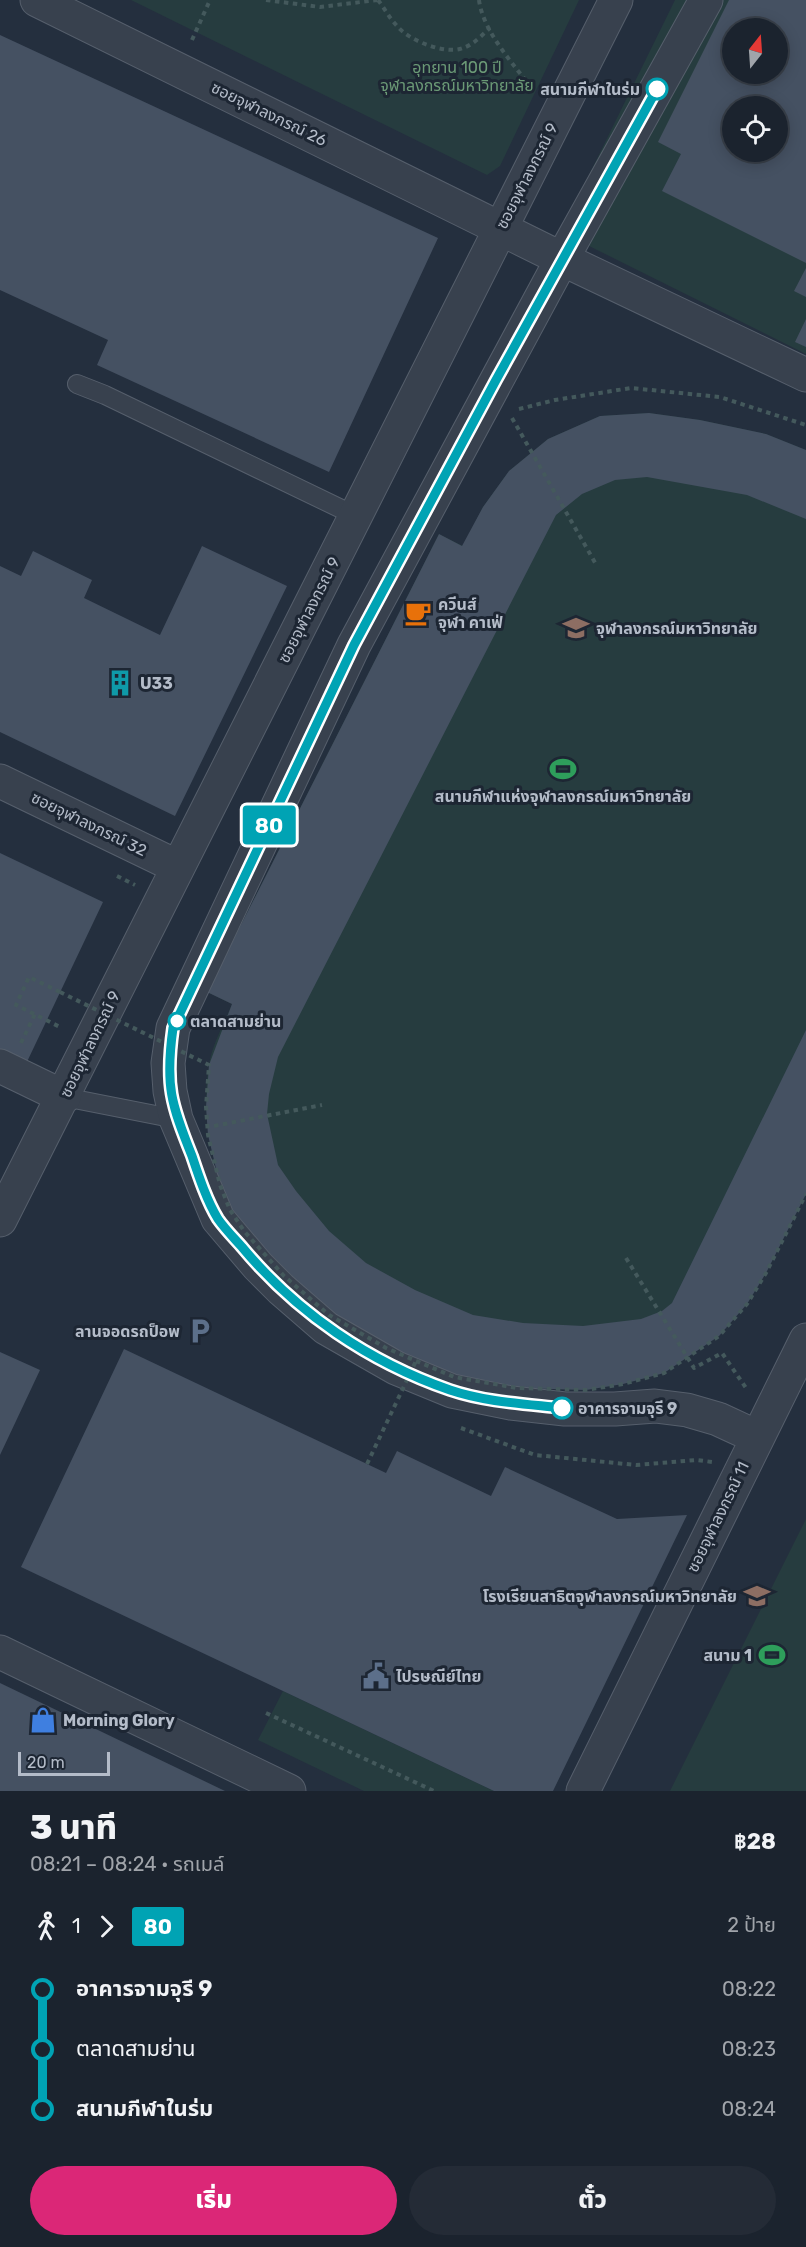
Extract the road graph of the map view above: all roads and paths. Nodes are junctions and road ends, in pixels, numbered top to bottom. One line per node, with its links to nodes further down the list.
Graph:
1 (37, 0): 9 (street, ซอยจุฬาลงกรณ์ 26)
2 (210, 0): 9 (path)
3 (266, 0): 4 (path)
4 (378, 0): 8 (path)
5 (479, 0): 8 (path)
6 (616, 0): 10 (street, ซอยจุฬาลงกรณ์ 9)
7 (706, 0): 12 (street)
8 (490, 28): 10 (path)
9 (178, 70): 11 (street, ซอยจุฬาลงกรณ์ 26)
10 (556, 119): 11 (street, ซอยจุฬาลงกรณ์ 9)
11 (501, 228): 12 (street, ซอยจุฬาลงกรณ์ 26); 18 (street, ซอยจุฬาลงกรณ์ 9)
12 (562, 259): 13 (street, ซอยจุฬาลงกรณ์ 26); 16 (street)
13 (806, 375)
14 (77, 384): 18 (lane)
15 (508, 412): 16 (path); 17 (path); 19 (path)
16 (474, 420): 26 (street)
17 (806, 425)
18 (356, 516): 21 (street, ซอยจุฬาลงกรณ์ 9)
19 (597, 566)
20 (0, 781): 21 (street, ซอยจุฬาลงกรณ์ 32)
21 (178, 867): 24 (street, ซอยจุฬาลงกรณ์ 9)
22 (47, 1020): 31 (path, bridge)
23 (0, 1066): 24 (street)
24 (64, 1097): 26 (lane); 28 (street, ซอยจุฬาลงกรณ์ 9)
25 (322, 1105): 26 (path)
26 (179, 1125): 34 (street)
27 (806, 1194): 31 (path, bridge)
28 (0, 1220)
29 (626, 1258): 32 (path)
30 (806, 1340): 34 (street, ซอยจุฬาลงกรณ์ 11)
31 (416, 1361): 36 (path, bridge)
32 (752, 1397)
33 (458, 1427): 35 (path)
34 (757, 1437): 41 (street, ซอยจุฬาลงกรณ์ 11)
35 (719, 1462)
36 (367, 1464)
37 (0, 1652): 39 (street)
38 (266, 1713): 40 (path)
39 (289, 1791)
40 (434, 1791)
41 (582, 1791)

